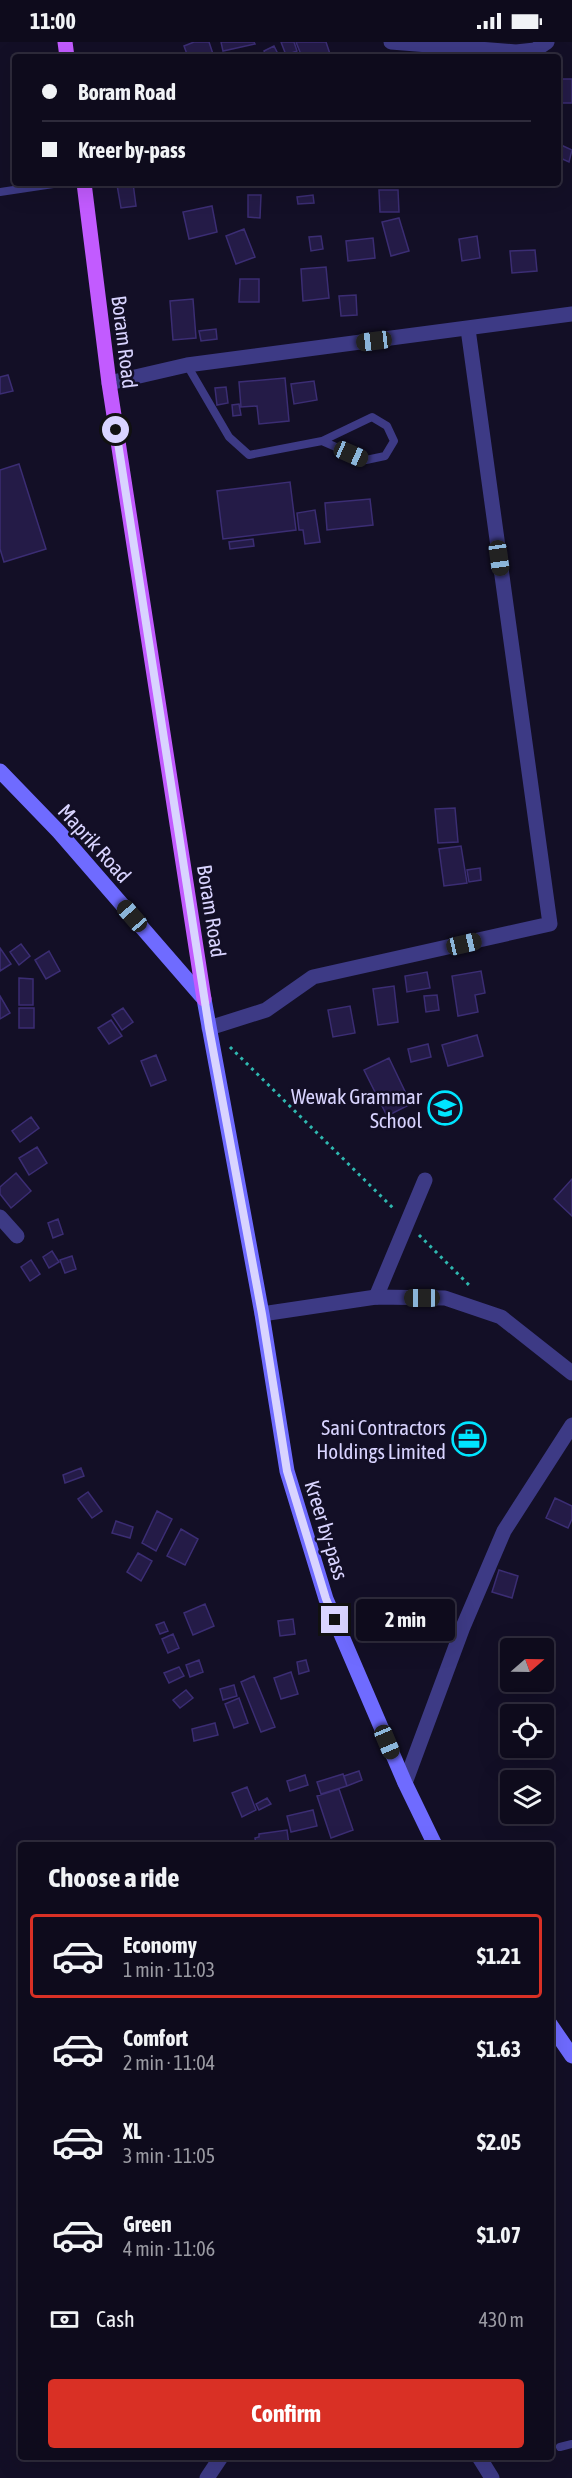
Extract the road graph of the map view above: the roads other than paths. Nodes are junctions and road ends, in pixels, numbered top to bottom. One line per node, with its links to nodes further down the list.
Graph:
1 (391, 42): 2 (street)
2 (547, 42)
3 (40, 186): 5 (lane)
4 (84, 186): 9 (main road, Boram Road)
5 (0, 192)
6 (572, 314): 7 (street)
7 (468, 329): 8 (street); 13 (street)
8 (187, 366): 9 (street); 10 (lane)
9 (109, 383): 12 (main road, Boram Road)
10 (322, 441): 10 (lane)
11 (0, 771): 12 (main road, Maprik Road)
12 (204, 999): 13 (main road, Boram Road)
13 (209, 1028): 18 (main road, Boram Road)
14 (425, 1180): 17 (street)
15 (0, 1217): 16 (street)
16 (17, 1236)
17 (376, 1297): 18 (street); 19 (street)
18 (262, 1314): 21 (main road, Kreer by-pass)
19 (572, 1373)
20 (572, 1425): 21 (street)
21 (405, 1783): 22 (main road, Kreer by-pass)
22 (431, 1842)
23 (554, 2030): 24 (main road)
24 (572, 2056)
25 (572, 2444): 26 (lane)
26 (560, 2447)
27 (219, 2460): 29 (street)
28 (481, 2460): 30 (street)
29 (207, 2478)
30 (492, 2478)

